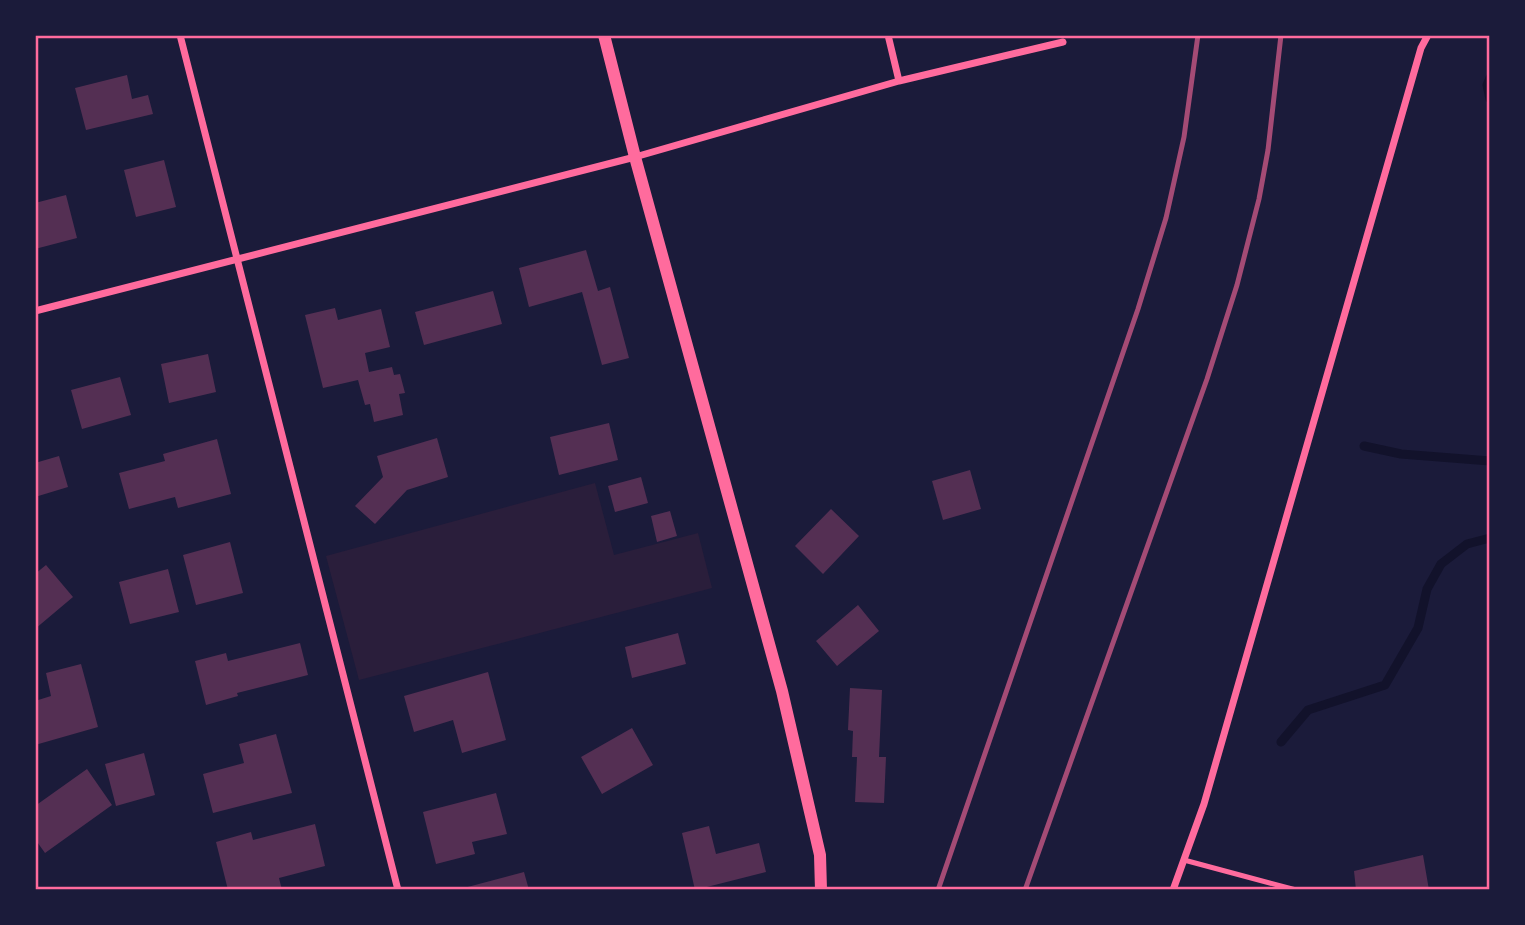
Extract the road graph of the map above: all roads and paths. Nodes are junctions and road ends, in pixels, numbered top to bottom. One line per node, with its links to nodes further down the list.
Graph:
1 (180, 35): 8 (street)
2 (604, 35): 7 (street)
3 (888, 35): 6 (street)
4 (1428, 35): 10 (street)
5 (1063, 42): 6 (street)
6 (899, 81): 7 (street)
7 (635, 157): 8 (street); 12 (street)
8 (238, 258): 9 (street); 11 (street)
9 (35, 311)
10 (1184, 860): 13 (street); 14 (lane)
11 (398, 890)
12 (821, 890)
13 (1173, 890)
14 (1296, 890)

